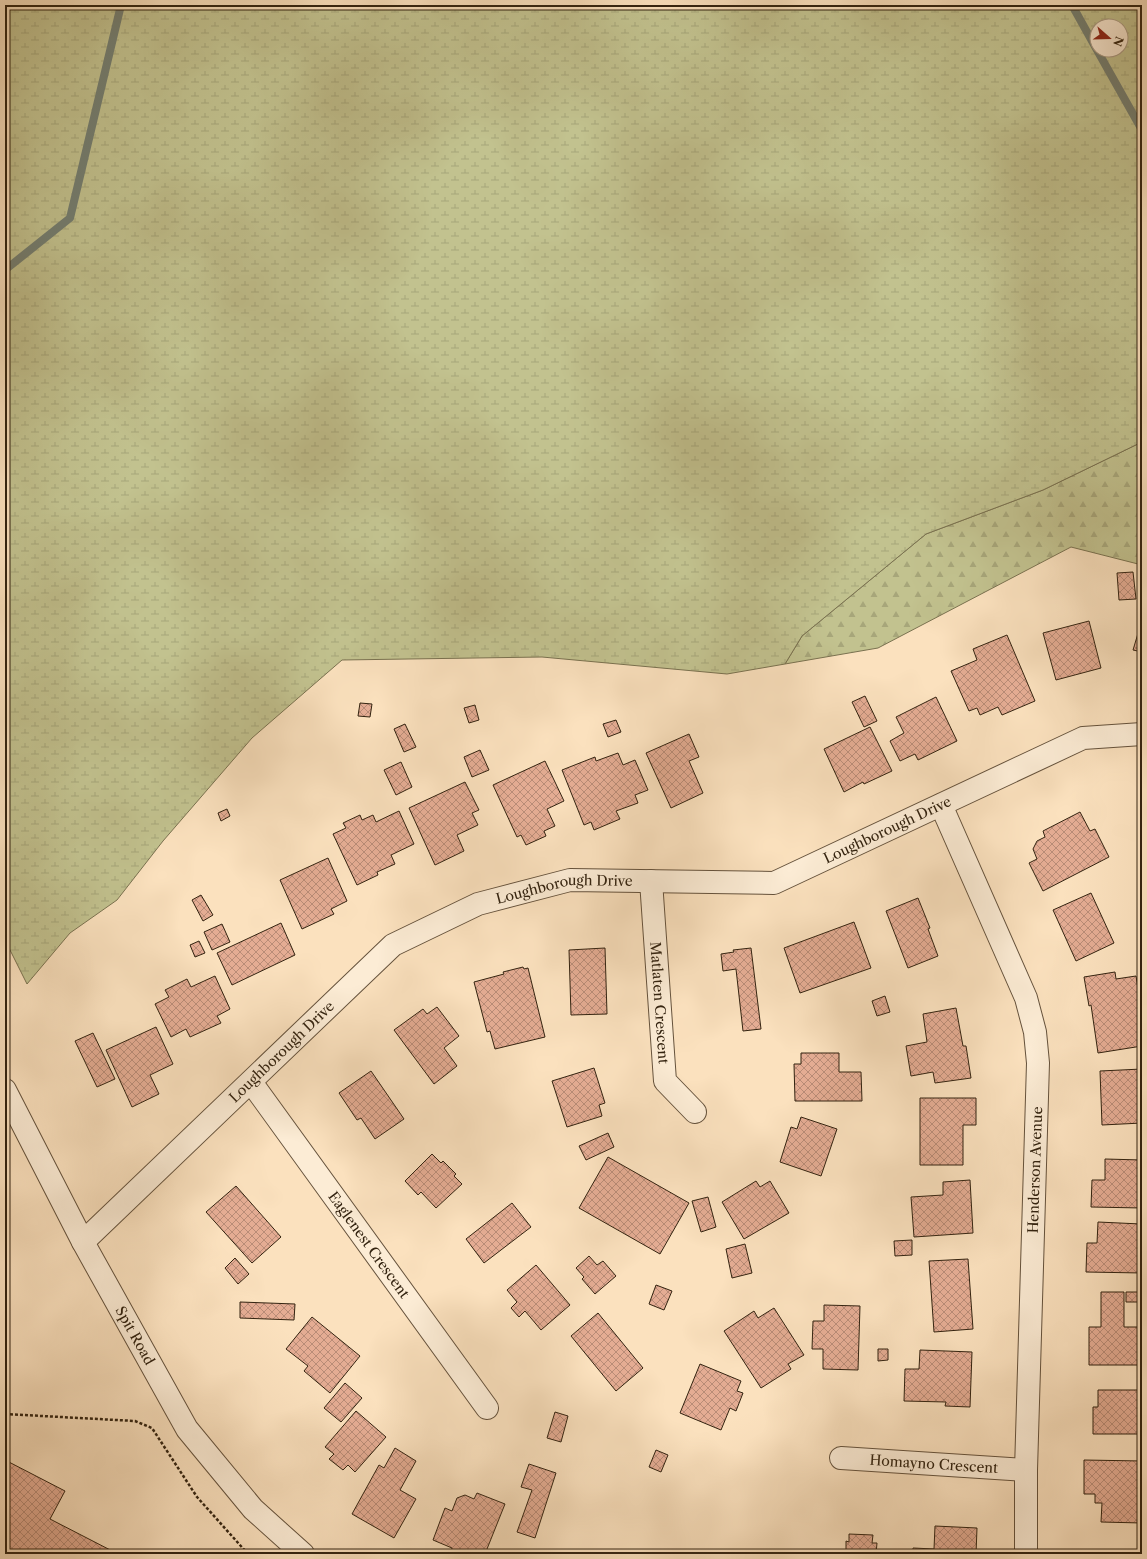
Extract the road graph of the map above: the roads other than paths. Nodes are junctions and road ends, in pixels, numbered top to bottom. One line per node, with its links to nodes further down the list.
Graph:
1 (1142, 734): 2 (street, Loughborough Drive)
2 (941, 805): 3 (street, Loughborough Drive); 10 (street, Henderson Avenue)
3 (652, 881): 4 (street, Loughborough Drive); 6 (street, Matlaten Crescent)
4 (251, 1082): 7 (street, Loughborough Drive); 8 (street, Eaglenest Crescent)
5 (5, 1090): 7 (street, Spit Road)
6 (695, 1112)
7 (83, 1242): 11 (street, Spit Road)
8 (487, 1408)
9 (841, 1458): 10 (street, Homayno Crescent)
10 (1026, 1470): 12 (street, Henderson Avenue)
11 (303, 1554)
12 (1026, 1554)

